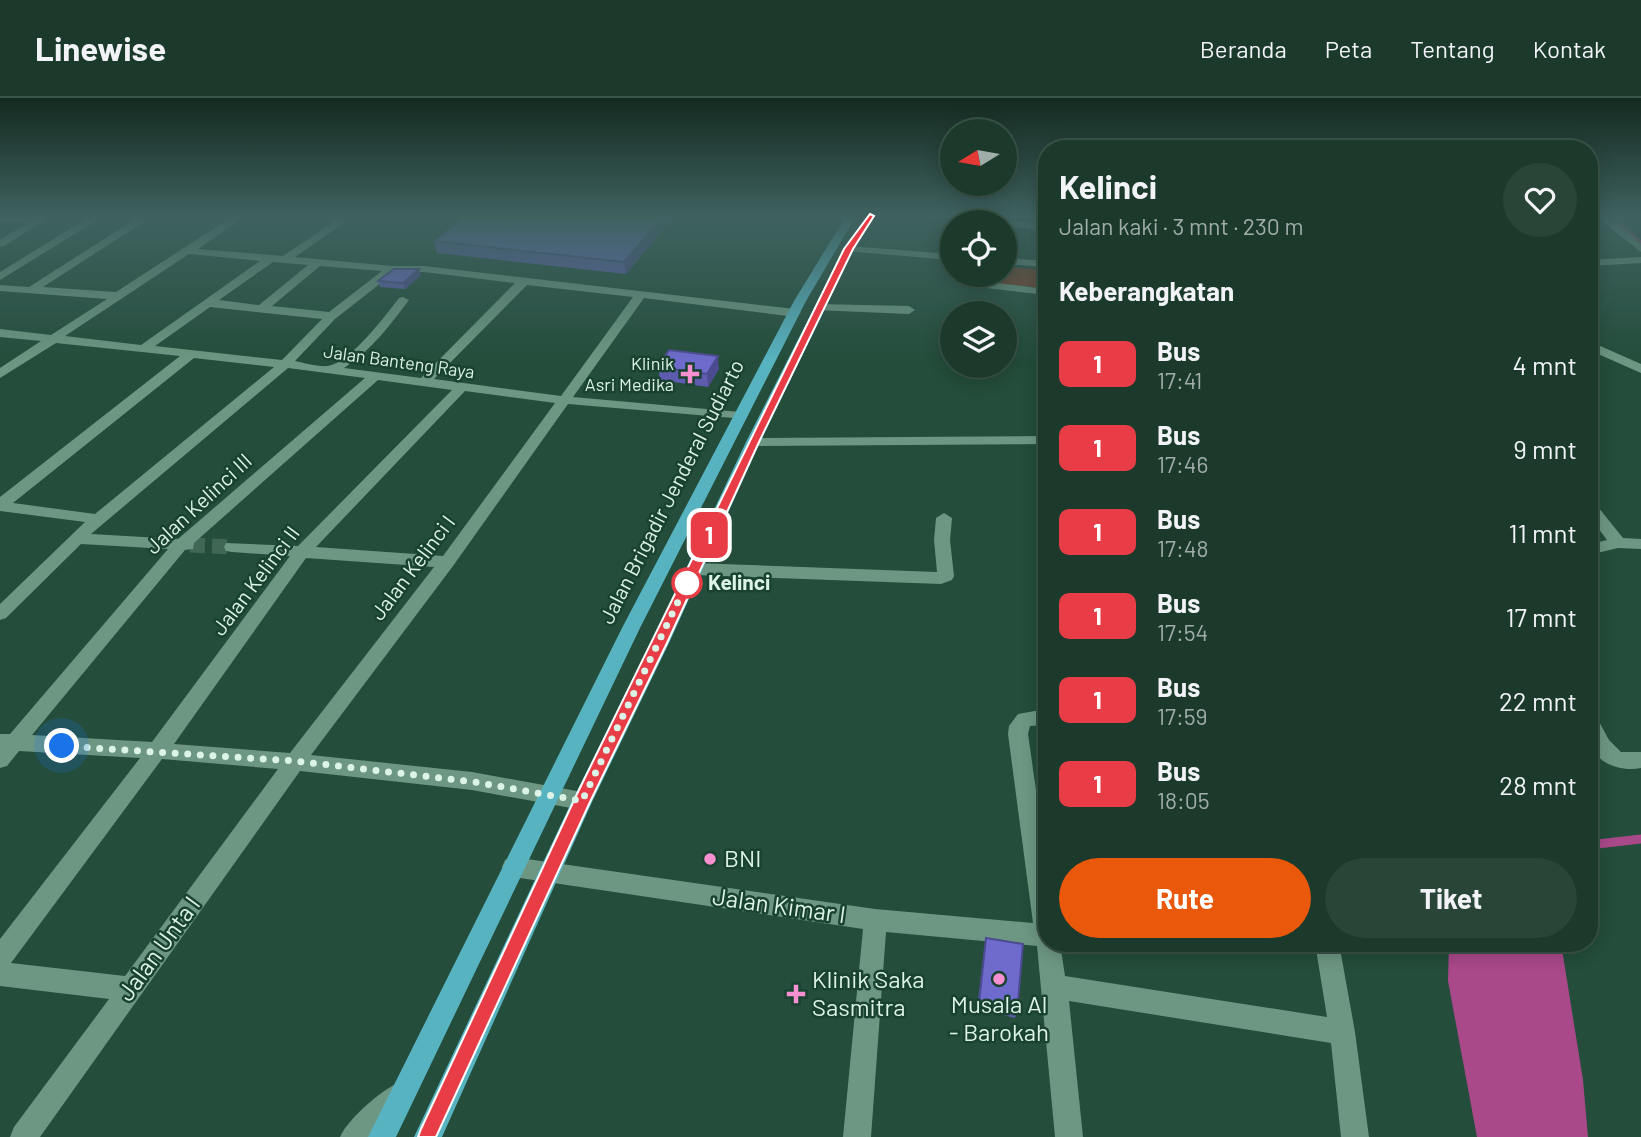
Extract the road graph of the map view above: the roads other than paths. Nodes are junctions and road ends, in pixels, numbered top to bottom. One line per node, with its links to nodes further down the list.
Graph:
1 (20, 264): 10 (street)
2 (71, 264): 14 (street)
3 (167, 264): 17 (street)
4 (262, 264): 19 (street)
5 (315, 264): 21 (street)
6 (341, 264): 9 (street)
7 (823, 264): 23 (main road, Jalan Brigadir Jenderal Sudiarto)
8 (841, 264): 20 (main road)
9 (392, 270): 11 (street); 24 (street)
10 (0, 277)
11 (525, 280): 16 (street); 35 (street)
12 (1000, 287): 15 (street)
13 (0, 288): 14 (street)
14 (31, 290): 17 (street)
15 (1038, 291)
16 (641, 294): 23 (street); 37 (street, Jalan Kelinci I)
17 (119, 296): 26 (street)
18 (404, 300): 32 (street)
19 (210, 303): 21 (street); 27 (street)
20 (819, 308): 22 (street); 40 (main road)
21 (261, 309): 24 (street)
22 (909, 310)
23 (795, 313): 38 (main road, Jalan Brigadir Jenderal Sudiarto)
24 (331, 316): 30 (street)
25 (0, 333): 26 (street, Jalan Banteng Raya)
26 (53, 337): 27 (street, Jalan Banteng Raya); 33 (street)
27 (146, 347): 29 (street, Jalan Banteng Raya)
28 (1598, 349): 31 (street)
29 (192, 354): 30 (street, Jalan Banteng Raya); 41 (street)
30 (285, 364): 32 (street, Jalan Banteng Raya); 45 (street)
31 (1641, 369)
32 (330, 370): 34 (street, Jalan Banteng Raya)
33 (0, 374)
34 (374, 377): 35 (street, Jalan Banteng Raya); 50 (street, Jalan Kelinci III)
35 (423, 383): 36 (street, Jalan Banteng Raya)
36 (461, 388): 37 (street, Jalan Banteng Raya); 53 (street, Jalan Kelinci II)
37 (564, 400): 38 (street, Jalan Banteng Raya); 54 (street, Jalan Kelinci I)
38 (740, 416): 42 (main road, Jalan Brigadir Jenderal Sudiarto)
39 (1038, 440): 40 (street)
40 (753, 442): 43 (main road)
41 (0, 506): 45 (street)
42 (691, 513): 43 (main road); 64 (main road, Jalan Brigadir Jenderal Sudiarto)
43 (718, 516): 55 (main road)
44 (1598, 517): 48 (street)
45 (98, 519): 47 (street)
46 (944, 519): 55 (street)
47 (79, 539): 50 (street); 56 (street)
48 (1618, 543): 49 (street); 52 (street)
49 (1641, 544)
50 (186, 545): 59 (street, Jalan Kelinci III)
51 (232, 547): 53 (street)
52 (1598, 548)
53 (302, 552): 54 (street); 60 (street, Jalan Kelinci II)
54 (447, 562): 63 (street, Jalan Kelinci I)
55 (694, 569): 65 (main road)
56 (0, 614)
57 (1038, 718): 68 (street)
58 (1598, 736): 62 (street)
59 (7, 743): 60 (street); 61 (street, Jalan Kelinci III)
60 (156, 750): 63 (street); 73 (street, Jalan Kelinci II)
61 (0, 760)
62 (1641, 760)
63 (295, 761): 64 (street); 76 (street, Jalan Unta I)
64 (548, 795): 65 (street); 66 (main road, Jalan Brigadir Jenderal Sudiarto)
65 (582, 801): 67 (main road)
66 (513, 867): 67 (street, Jalan Kimar I); 78 (main road, Jalan Brigadir Jenderal Sudiarto)
67 (549, 873): 69 (street, Jalan Kimar I); 82 (main road)
68 (1038, 878)
69 (875, 920): 70 (street, Jalan Kimar I); 83 (street)
70 (1038, 935)
71 (1049, 952): 75 (street)
72 (1328, 952): 77 (street)
73 (0, 958)
74 (0, 974): 76 (street)
75 (1055, 987): 77 (street); 84 (street)
76 (131, 989): 79 (street, Jalan Unta I)
77 (1342, 1032): 85 (street)
78 (406, 1089): 80 (street); 81 (main road, Jalan Brigadir Jenderal Sudiarto)
79 (24, 1137)
80 (354, 1137)
81 (382, 1137)
82 (428, 1137)
83 (857, 1137)
84 (1069, 1137)
85 (1355, 1137)

